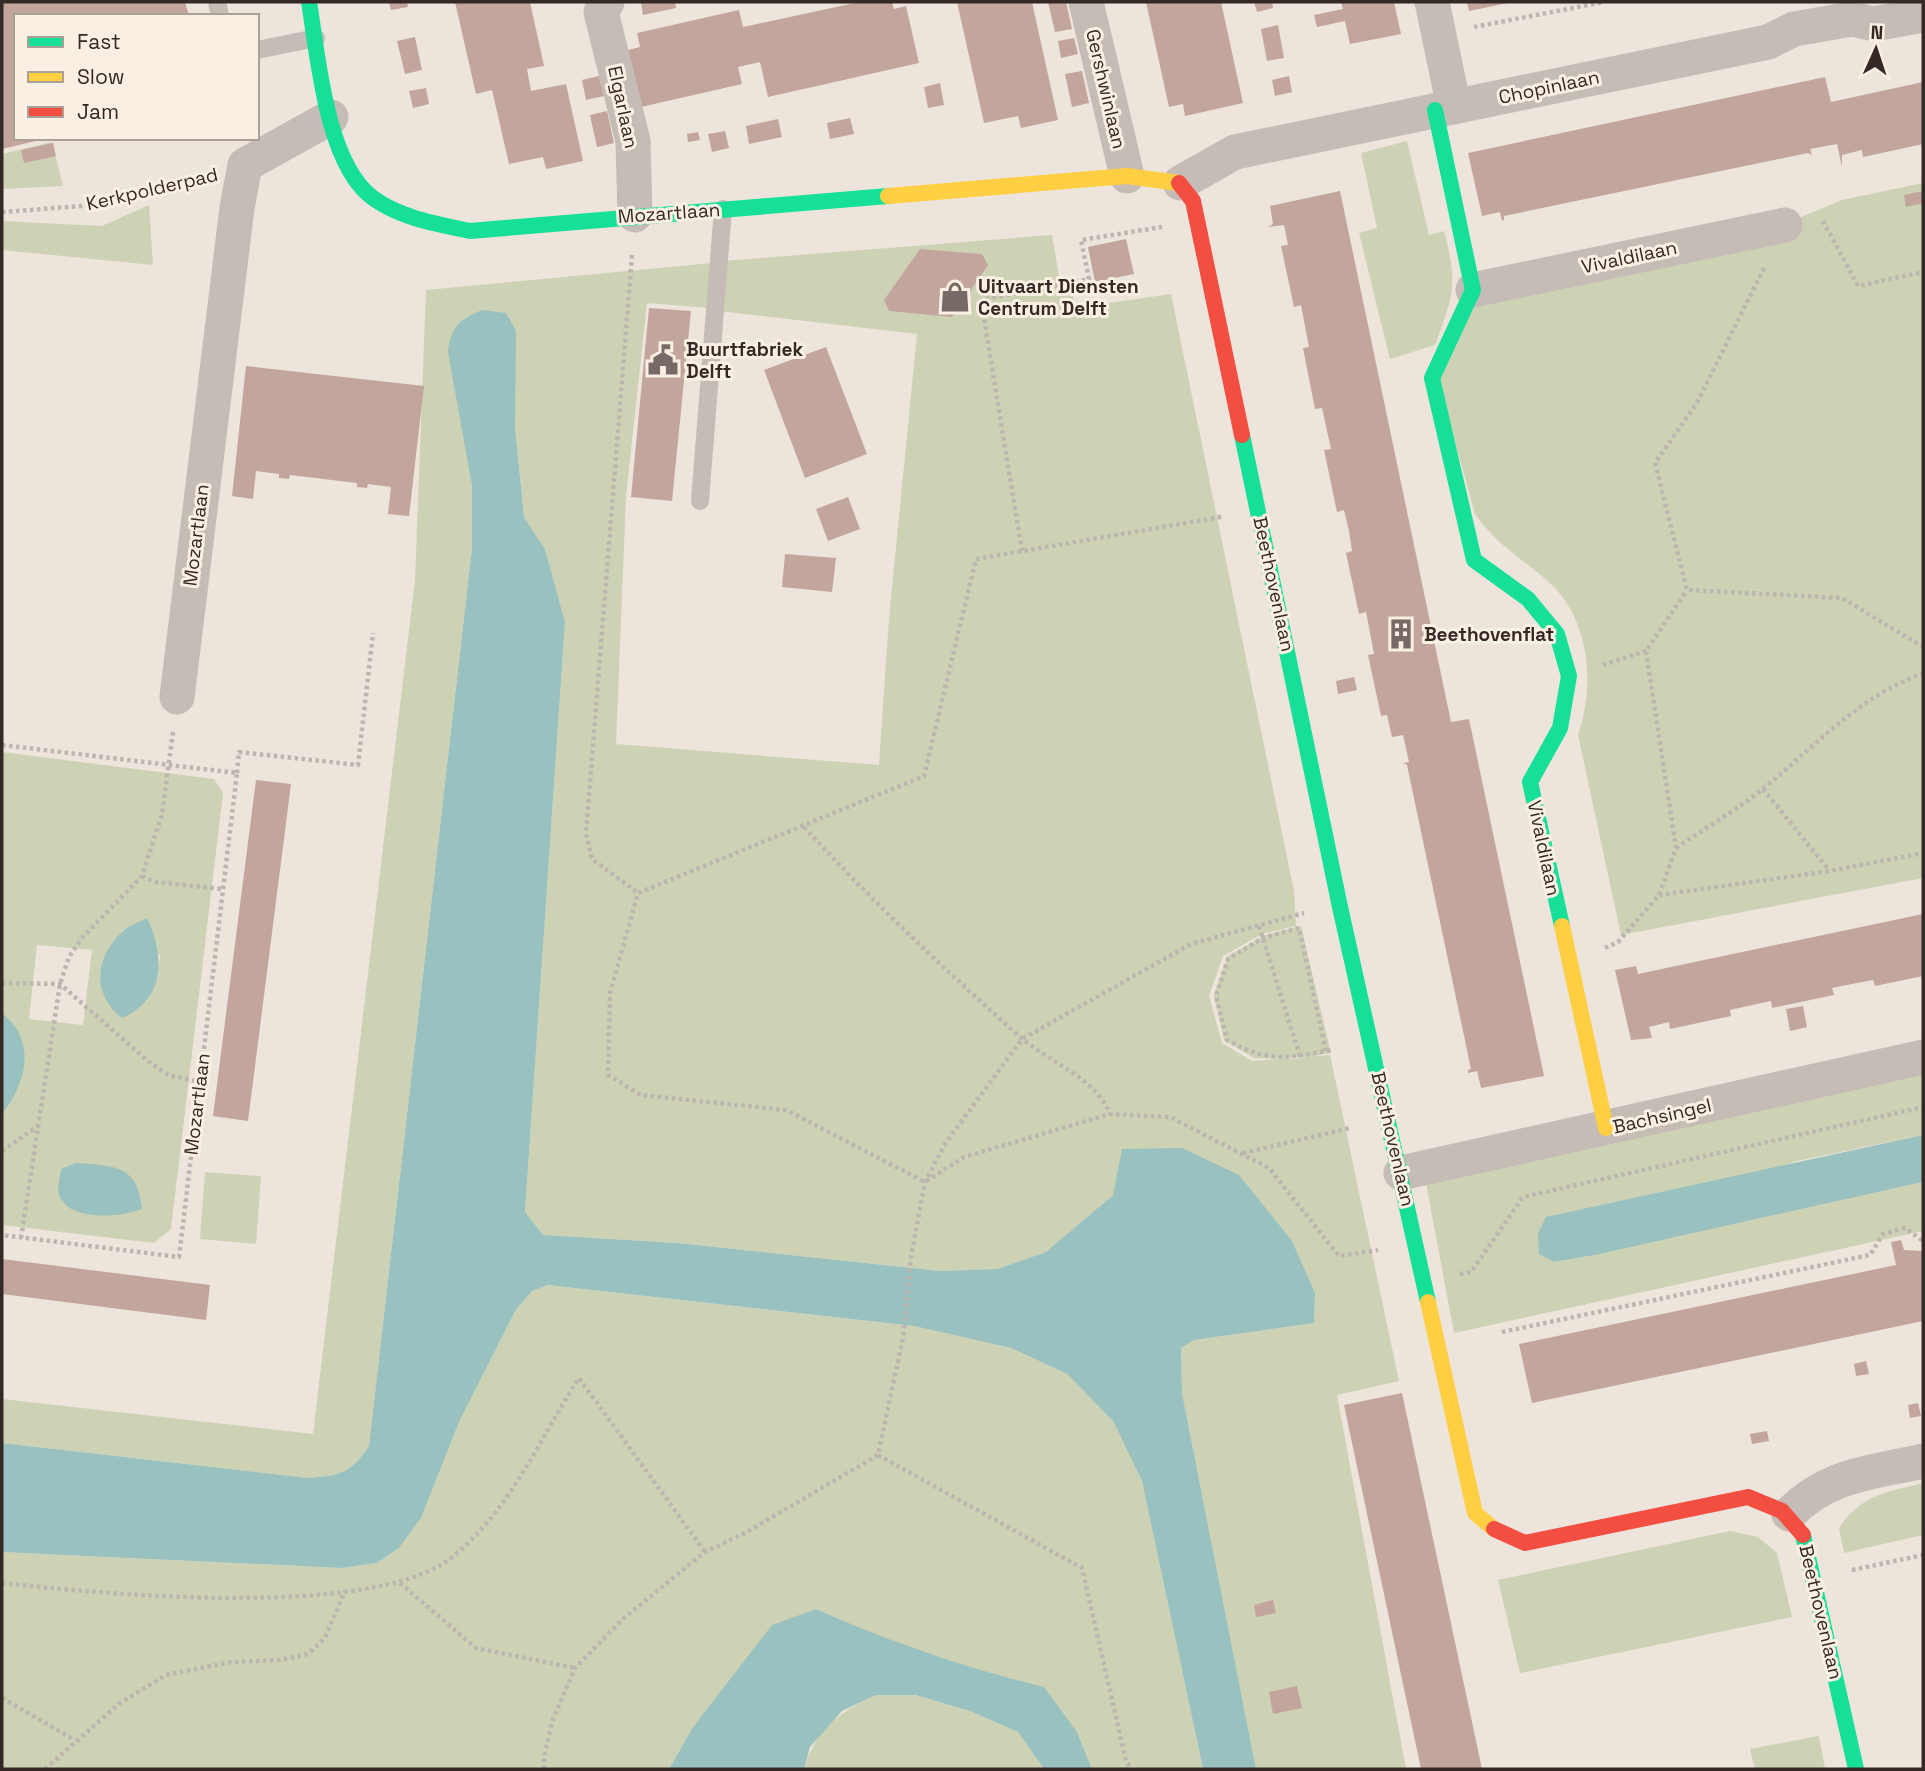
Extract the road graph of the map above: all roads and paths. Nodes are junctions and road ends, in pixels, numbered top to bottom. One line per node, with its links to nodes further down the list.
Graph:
1 (309, 2): 7 (street, Mozartlaan)
2 (607, 2): 16 (street, Elgarlaan)
3 (1086, 2): 12 (street, Gershwinlaan)
4 (1604, 2): 6 (path)
5 (1923, 15): 9 (street, Chopinlaan)
6 (1435, 18): 9 (street)
7 (316, 38): 8 (lane); 10 (street, Mozartlaan)
8 (259, 50)
9 (1445, 108): 13 (street, Chopinlaan); 20 (street)
10 (331, 117): 11 (street, Kerkpolderpad); 16 (street, Mozartlaan)
11 (245, 165): 15 (path, Kerkpolderpad); 28 (street, Mozartlaan)
12 (1127, 176): 13 (street, Mozartlaan); 14 (street, Mozartlaan)
13 (1180, 183): 17 (street, Beethovenlaan)
14 (723, 209): 16 (street, Mozartlaan); 21 (lane)
15 (2, 212)
16 (635, 215): 39 (path)
17 (1198, 221): 22 (street, Beethovenlaan); 23 (path)
18 (1785, 225): 19 (path); 20 (street, Vivaldilaan); 24 (path)
19 (1923, 272)
20 (1473, 290): 44 (street, Vivaldilaan)
21 (700, 501)
22 (1259, 511): 23 (path); 41 (street, Beethovenlaan)
23 (1022, 551): 33 (path)
24 (1688, 590): 26 (path); 34 (path)
25 (373, 633): 31 (path)
26 (1923, 647)
27 (1923, 673): 32 (path)
28 (177, 697)
29 (2, 745): 30 (path)
30 (169, 765): 31 (path); 37 (path)
31 (237, 773): 38 (path, Mozartlaan)
32 (1763, 789): 34 (path); 36 (path)
33 (804, 827): 39 (path); 47 (path)
34 (1676, 848): 40 (path)
35 (1923, 853): 36 (path)
36 (1830, 871): 40 (path)
37 (142, 876): 38 (path); 46 (path)
38 (223, 889): 52 (path, Mozartlaan)
39 (638, 893): 61 (path)
40 (1659, 895): 44 (path)
41 (1340, 907): 42 (path); 48 (street, Beethovenlaan)
42 (1259, 926): 43 (path); 47 (path)
43 (1263, 938): 49 (path); 50 (path); 50 (path)
44 (1570, 965): 57 (street, Vivaldilaan)
45 (2, 982): 46 (path)
46 (60, 984): 52 (path); 56 (path)
47 (1022, 1039): 54 (path); 61 (path)
48 (1370, 1042): 49 (path); 55 (street, Beethovenlaan)
49 (1325, 1051): 50 (path)
50 (1300, 1056)
51 (1923, 1057): 57 (street, Bachsingel)
52 (200, 1082): 63 (path, Mozartlaan)
53 (1923, 1107): 66 (path)
54 (1110, 1114): 59 (path); 61 (path)
55 (1388, 1119): 59 (path); 60 (street, Beethovenlaan)
56 (38, 1126): 58 (path); 63 (path)
57 (1606, 1128): 60 (street, Bachsingel)
58 (2, 1151)
59 (1242, 1154): 65 (path)
60 (1401, 1173): 65 (street, Beethovenlaan)
61 (925, 1182): 68 (path)
62 (2, 1235): 63 (path, Mozartlaan)
63 (21, 1238)
64 (1923, 1241): 67 (path)
65 (1416, 1244): 66 (street, Beethovenlaan)
66 (1424, 1280): 70 (street, Beethovenlaan)
67 (1502, 1332)
68 (878, 1455): 71 (path); 82 (path)
69 (1923, 1461): 70 (street)
70 (1789, 1514): 73 (street, Beethovenlaan)
71 (705, 1552): 75 (path); 77 (path)
72 (1923, 1555): 73 (path)
73 (1816, 1579): 83 (street, Beethovenlaan)
74 (2, 1583): 76 (path)
75 (400, 1583): 76 (path); 77 (path)
76 (345, 1591): 79 (path)
77 (575, 1668): 81 (path)
78 (2, 1698): 79 (path)
79 (75, 1740): 80 (path)
80 (45, 1769)
81 (544, 1769)
82 (1132, 1769)
83 (1856, 1769)

